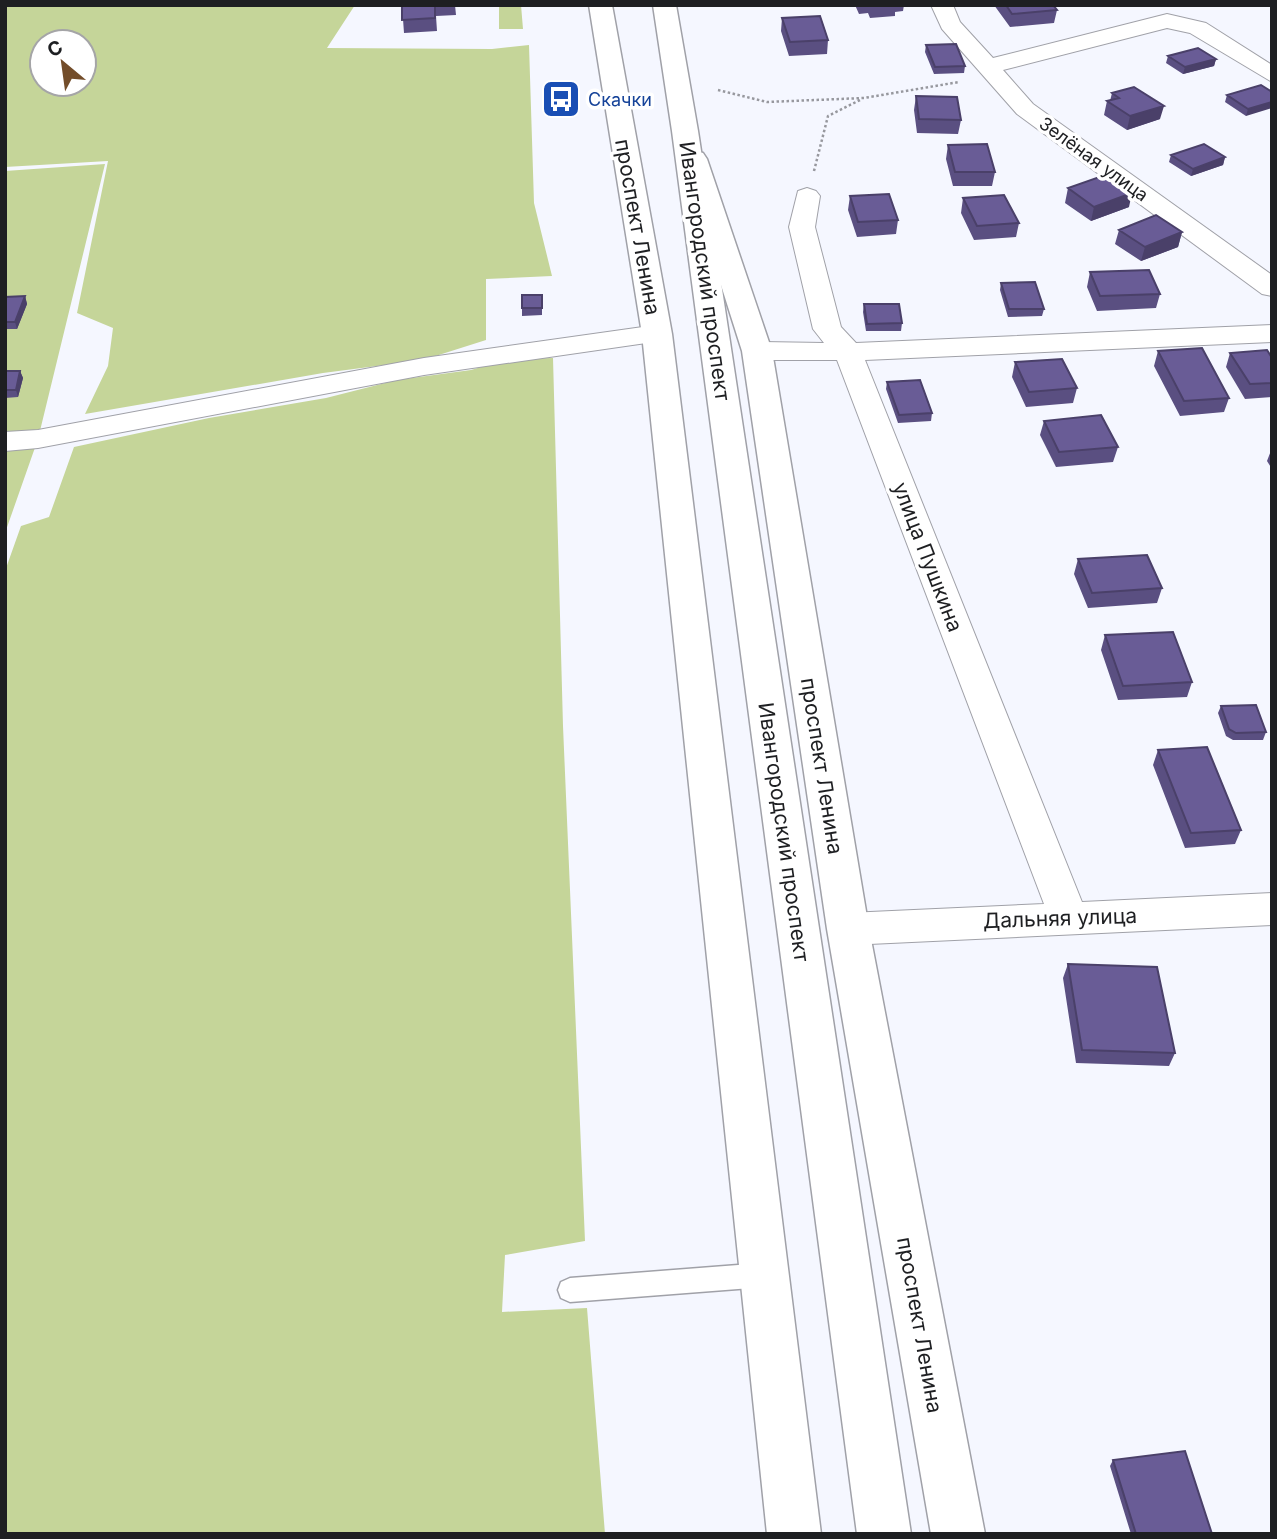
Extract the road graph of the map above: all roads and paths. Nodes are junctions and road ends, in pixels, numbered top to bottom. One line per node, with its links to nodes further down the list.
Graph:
1 (600, 5): 12 (main road, проспект Ленина)
2 (664, 5): 8 (main road, проспект Ленина)
3 (942, 5): 4 (street, Зелёная улица)
4 (995, 71): 5 (street); 7 (path); 10 (street, Зелёная улица)
5 (1272, 75)
6 (718, 90): 7 (path)
7 (864, 98): 9 (path)
8 (685, 131): 13 (main road, проспект Ленина); 22 (main road, Ивангородский проспект)
9 (807, 195): 14 (street, улица Пушкина)
10 (1272, 288)
11 (1272, 333): 14 (street)
12 (657, 334): 15 (street); 19 (main road, проспект Ленина)
13 (757, 351): 14 (street); 18 (main road, проспект Ленина)
14 (848, 352): 17 (street, улица Пушкина)
15 (5, 442)
16 (1272, 909): 17 (street, Дальняя улица)
17 (1069, 918): 18 (street, Дальняя улица)
18 (848, 929): 23 (main road, проспект Ленина)
19 (764, 1275): 20 (lane); 21 (main road, проспект Ленина)
20 (570, 1290)
21 (794, 1534)
22 (884, 1534)
23 (958, 1534)

